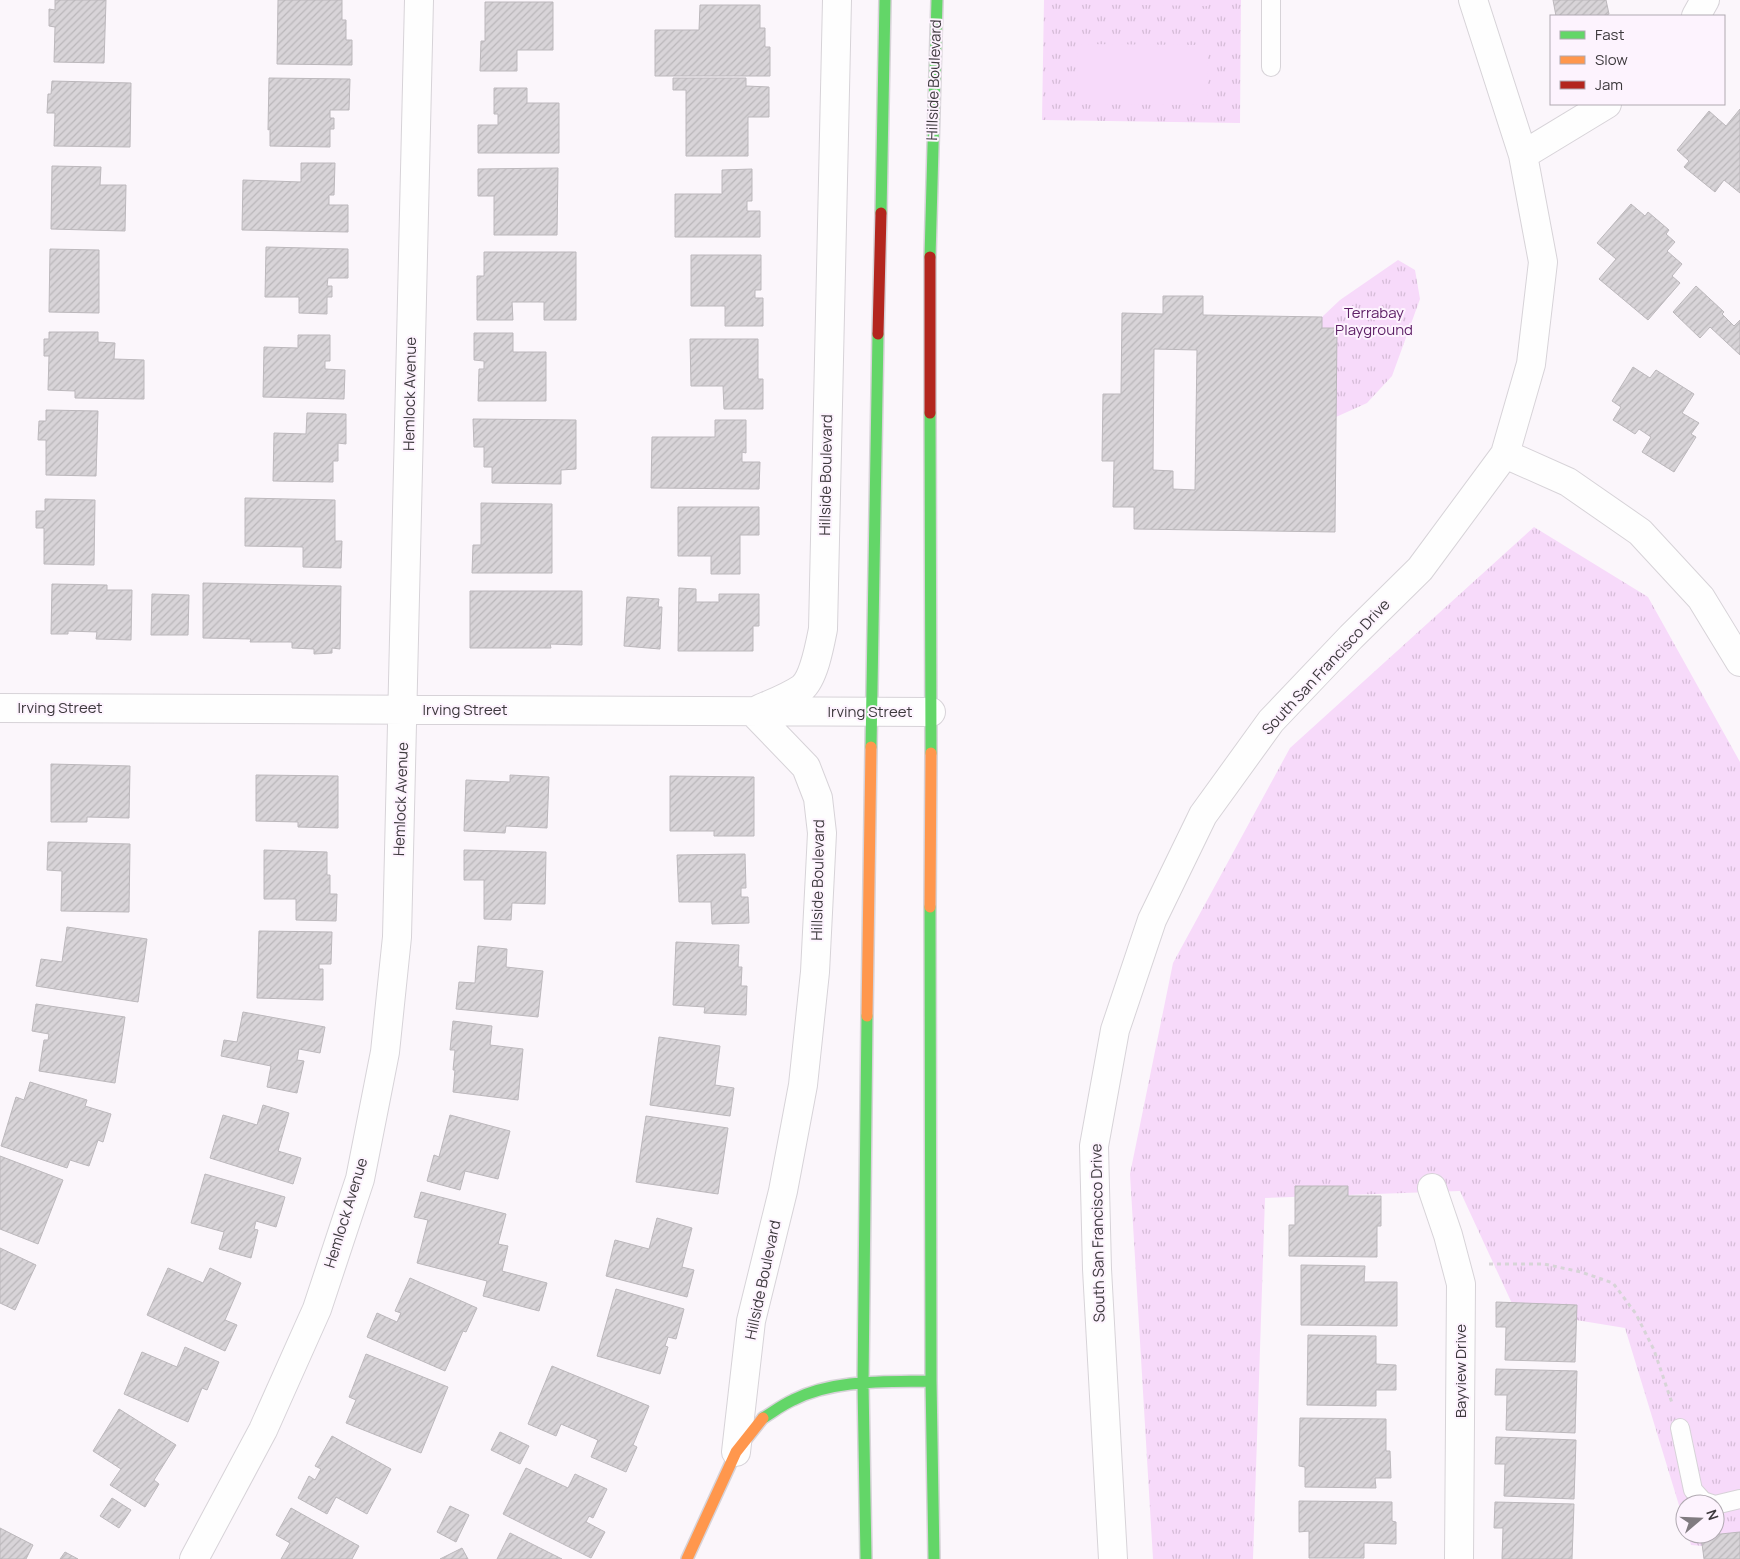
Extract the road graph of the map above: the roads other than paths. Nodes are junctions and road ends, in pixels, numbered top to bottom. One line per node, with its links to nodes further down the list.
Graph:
1 (419, 0): 15 (street, Hemlock Avenue)
2 (837, 0): 16 (street, Hillside Boulevard)
3 (885, 0): 17 (main road)
4 (937, 0): 18 (main road, Hillside Boulevard)
5 (1271, 0): 9 (lane)
6 (1473, 0): 11 (street, South San Francisco Drive)
7 (1705, 0): 8 (street)
8 (1697, 15)
9 (1271, 67)
10 (1605, 105): 11 (street)
11 (1523, 155): 12 (street, South San Francisco Drive)
12 (1504, 454): 13 (street); 31 (street, South San Francisco Drive)
13 (1740, 662)
14 (0, 708): 15 (street, Irving Street)
15 (403, 710): 16 (street, Irving Street); 27 (street, Hemlock Avenue)
16 (752, 712): 17 (street, Irving Street); 23 (street, Hillside Boulevard)
17 (871, 712): 18 (street, Irving Street); 21 (main road)
18 (931, 712): 20 (main road, Hillside Boulevard)
19 (1432, 1188): 32 (street, Bayview Drive)
20 (932, 1381): 21 (main road, Hillside Boulevard); 30 (main road)
21 (863, 1383): 23 (main road, Hillside Boulevard); 29 (main road)
22 (1680, 1428): 24 (lane)
23 (736, 1452): 28 (main road, Hillside Boulevard)
24 (1697, 1494)
25 (1740, 1499): 26 (lane)
26 (1725, 1502)
27 (194, 1559)
28 (687, 1559)
29 (866, 1559)
30 (934, 1559)
31 (1113, 1559)
32 (1459, 1559)

